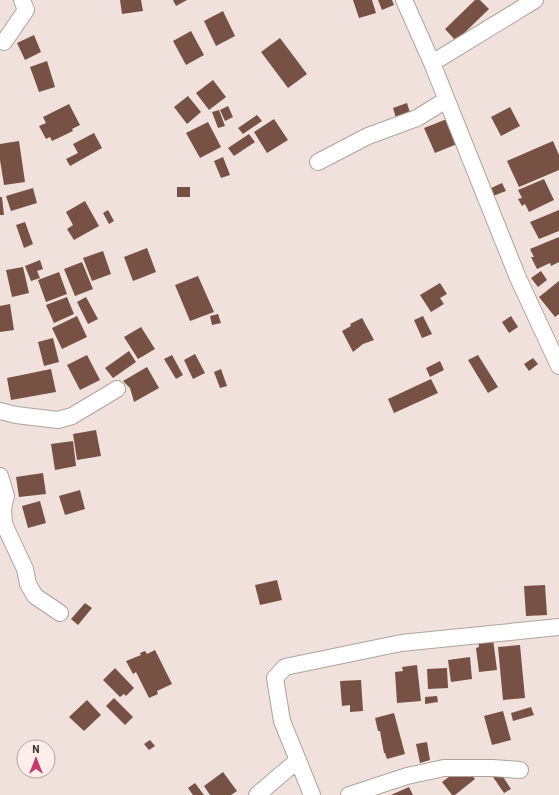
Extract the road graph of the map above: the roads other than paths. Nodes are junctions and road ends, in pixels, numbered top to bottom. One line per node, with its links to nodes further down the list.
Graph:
1 (22, 0): 4 (street)
2 (404, 0): 5 (street)
3 (535, 0): 5 (street)
4 (4, 42)
5 (432, 63): 6 (street)
6 (446, 100): 7 (street); 8 (street)
7 (318, 162)
8 (559, 366)
9 (117, 389): 10 (street)
10 (0, 411)
11 (0, 476): 12 (street)
12 (60, 613)
13 (559, 627): 14 (street)
14 (298, 760): 16 (street); 17 (street)
15 (520, 770): 18 (street)
16 (257, 795)
17 (312, 795)
18 (349, 795)

